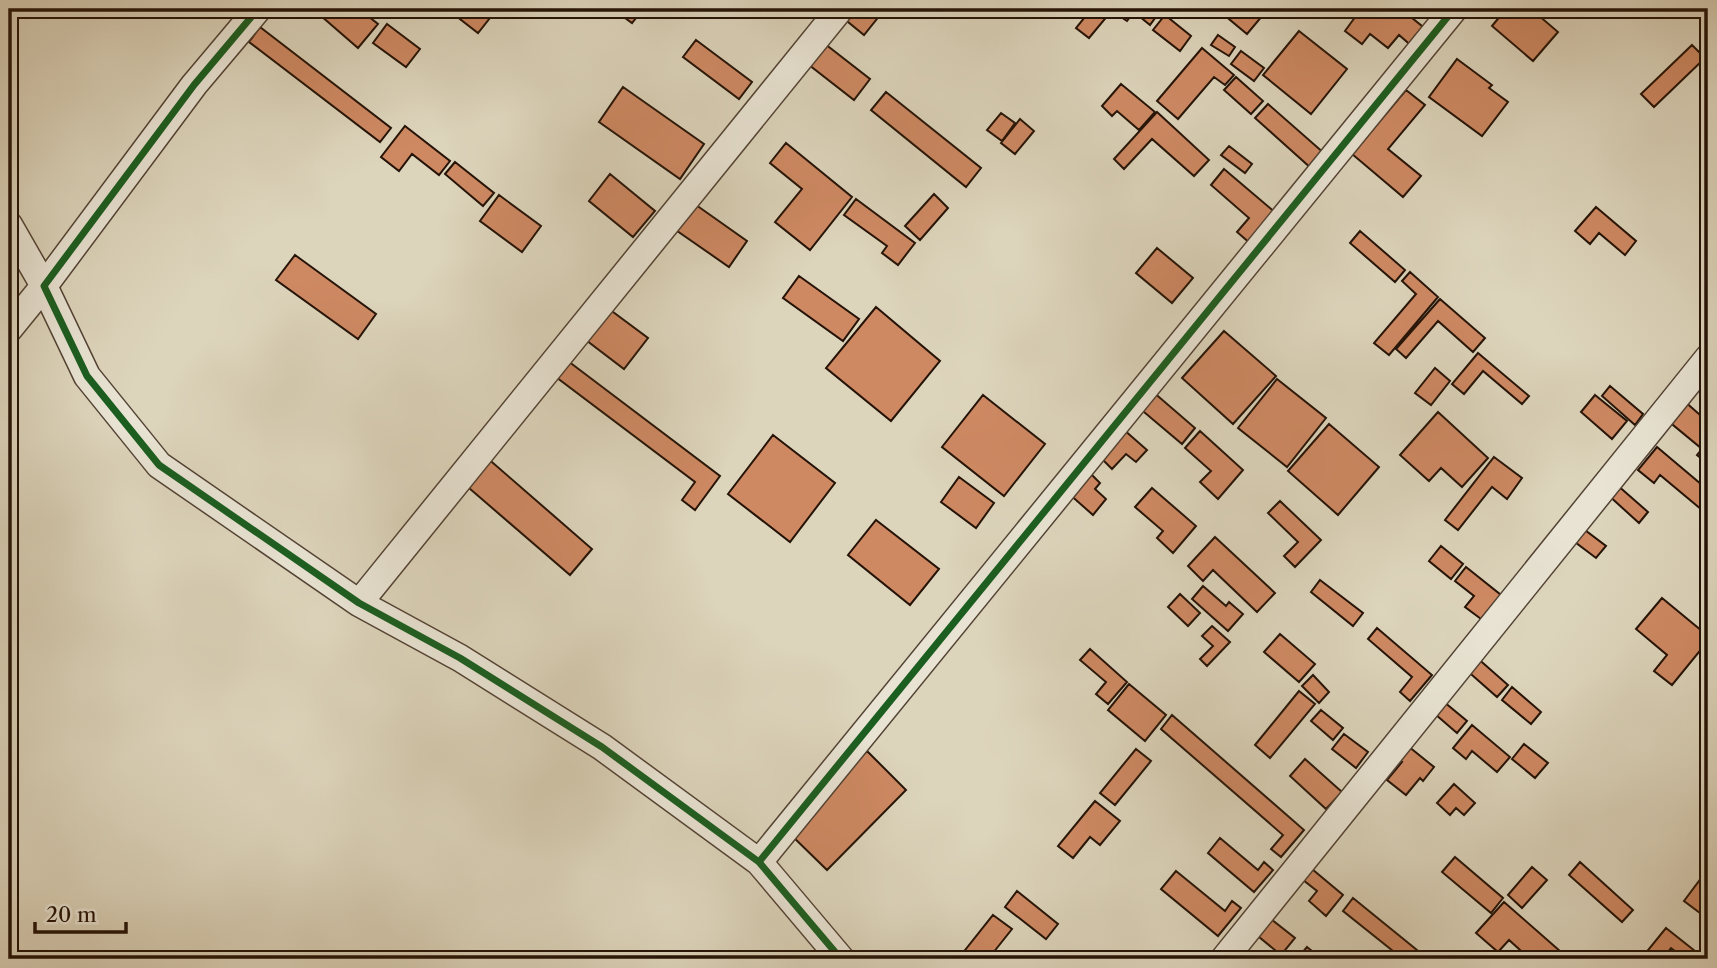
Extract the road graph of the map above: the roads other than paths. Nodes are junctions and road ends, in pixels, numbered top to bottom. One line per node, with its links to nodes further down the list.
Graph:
1 (258, 9): 5 (street)
2 (840, 9): 8 (street)
3 (1454, 9): 9 (street)
4 (9, 225): 5 (street)
5 (44, 286): 6 (street); 8 (street)
6 (9, 329)
7 (1708, 358): 11 (street)
8 (359, 603): 9 (street)
9 (759, 862): 10 (street)
10 (841, 959)
11 (1224, 959)

